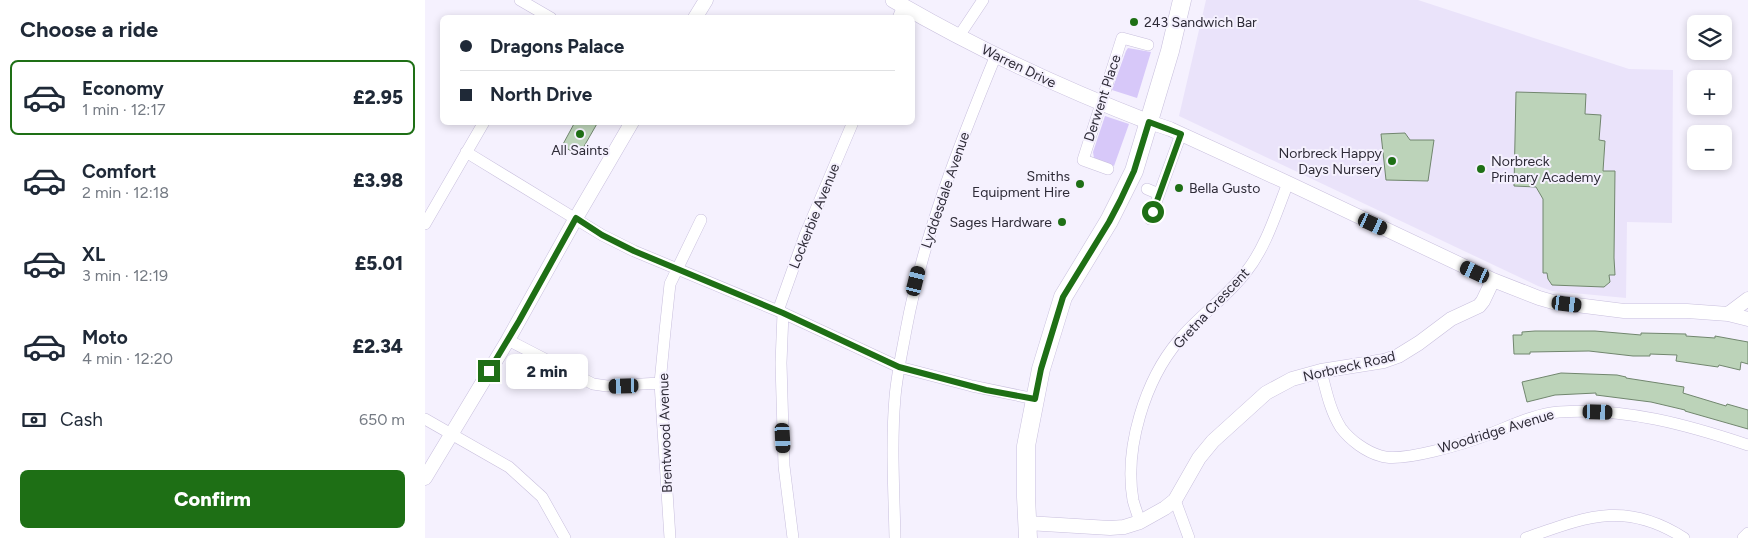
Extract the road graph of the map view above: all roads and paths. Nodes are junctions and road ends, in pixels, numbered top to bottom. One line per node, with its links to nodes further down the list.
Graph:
1 (520, 0): 6 (street)
2 (706, 0): 7 (street)
3 (983, 0): 10 (street)
4 (1182, 0): 14 (main road)
5 (898, 8): 8 (main road, Warren Drive)
6 (546, 15)
7 (697, 15)
8 (913, 15)
9 (915, 16): 10 (main road, Warren Drive)
10 (959, 36): 12 (main road, Warren Drive)
11 (1148, 45): 13 (street, Derwent Place)
12 (996, 56): 13 (main road, Warren Drive); 35 (street, Lyddesdale Avenue)
13 (1100, 103): 14 (main road, Warren Drive); 20 (street, Derwent Place)
14 (1149, 122): 18 (street); 38 (main road)
15 (482, 125): 19 (street)
16 (630, 125): 24 (street)
17 (852, 125): 31 (street, Lockerbie Avenue)
18 (1181, 134): 21 (street); 23 (street)
19 (466, 152): 24 (street); 27 (street)
20 (1108, 169)
21 (1288, 183): 29 (street); 44 (street, Gretna Crescent)
22 (1147, 189): 23 (street)
23 (1159, 194): 25 (street)
24 (576, 218): 28 (street); 34 (street)
25 (1150, 219)
26 (701, 220): 28 (street, Brentwood Avenue)
27 (425, 224)
28 (677, 270): 31 (street); 37 (street, Brentwood Avenue)
29 (1493, 280): 32 (street); 36 (street, Norbreck Road)
30 (1748, 299): 32 (street)
31 (780, 312): 35 (street); 49 (street, Lockerbie Avenue)
32 (1728, 314): 33 (street)
33 (1748, 319)
34 (507, 340): 37 (street); 40 (street)
35 (899, 367): 38 (street); 50 (street, Lyddesdale Avenue)
36 (1321, 371): 41 (street, Woodridge Avenue); 43 (street, Norbreck Road)
37 (660, 383): 48 (street, Brentwood Avenue)
38 (1035, 399): 45 (main road)
39 (425, 419): 40 (street)
40 (451, 434): 42 (street); 47 (street)
41 (1748, 445)
42 (425, 478)
43 (1175, 500): 44 (street, Norbreck Road); 51 (street)
44 (1140, 522): 45 (street, Norbreck Road)
45 (1028, 530)
46 (1748, 533): 54 (street)
47 (565, 538)
48 (670, 538)
49 (793, 538)
50 (895, 538)
51 (1189, 538)
52 (1526, 538): 53 (street)
53 (1684, 538)
54 (1743, 538)

